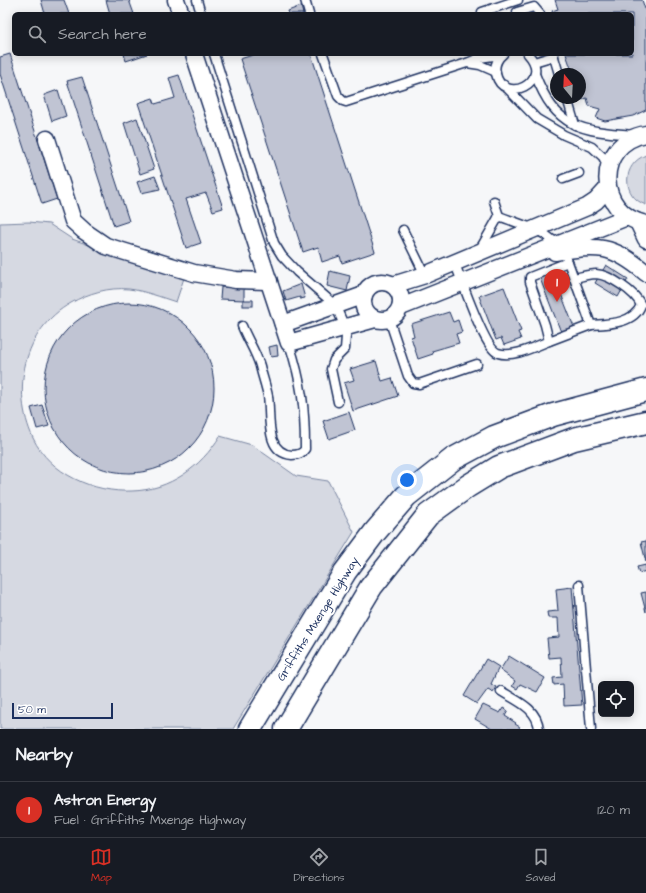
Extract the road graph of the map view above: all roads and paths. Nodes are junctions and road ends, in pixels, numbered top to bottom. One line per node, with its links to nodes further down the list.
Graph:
1 (176, 0): 5 (street)
2 (197, 0): 6 (lane)
3 (304, 0): 7 (lane)
4 (514, 1): 8 (lane); 9 (lane)
5 (180, 12)
6 (200, 12)
7 (308, 12)
8 (482, 12)
9 (517, 12)
10 (520, 12): 11 (lane)
11 (538, 12)
12 (195, 56): 46 (street)
13 (215, 56): 50 (lane)
14 (324, 56): 21 (lane)
15 (494, 56): 21 (lane)
16 (501, 56): 23 (lane)
17 (530, 56): 20 (lane)
18 (551, 56): 20 (lane)
19 (554, 56): 22 (lane)
20 (534, 62): 24 (lane)
21 (467, 63): 23 (lane)
22 (557, 68)
23 (496, 72): 25 (lane)
24 (535, 74): 25 (lane); 27 (lane)
25 (504, 86): 30 (lane)
26 (569, 104): 27 (lane)
27 (575, 125): 28 (lane)
28 (642, 135): 30 (street)
29 (47, 139): 46 (street)
30 (608, 167): 33 (street)
31 (579, 173): 32 (lane)
32 (563, 179)
33 (608, 188): 36 (street); 38 (street)
34 (494, 201): 35 (lane)
35 (498, 216): 38 (lane); 41 (lane)
36 (637, 221): 39 (street); 40 (street)
37 (403, 230): 44 (lane)
38 (535, 231): 40 (lane); 41 (street)
39 (646, 239)
40 (564, 252): 43 (street); 45 (lane); 47 (street); 57 (lane)
41 (478, 253): 42 (street)
42 (454, 262): 44 (street); 47 (lane)
43 (646, 273)
44 (425, 275): 48 (street)
45 (574, 278): 54 (lane); 54 (lane)
46 (269, 281): 53 (street)
47 (463, 281): 51 (street); 57 (lane)
48 (393, 285): 49 (street); 51 (street)
49 (364, 295): 50 (street); 52 (street)
50 (336, 305): 53 (street); 56 (lane)
51 (401, 307): 52 (street)
52 (382, 319): 56 (street); 59 (lane)
53 (283, 324): 58 (street)
54 (591, 325): 57 (lane)
55 (242, 326): 58 (lane)
56 (344, 327): 58 (street); 62 (lane)
57 (549, 341)
58 (289, 344)
59 (477, 364)
60 (646, 380): 63 (street)
61 (646, 390): 63 (street, Griffiths Mxenge Highway)
62 (338, 402)
63 (583, 408): 67 (street, Griffiths Mxenge Highway)
64 (646, 422): 68 (street)
65 (579, 585): 70 (lane)
66 (501, 691): 69 (lane)
67 (250, 729)
68 (286, 729)
69 (538, 729)
70 (591, 729)

